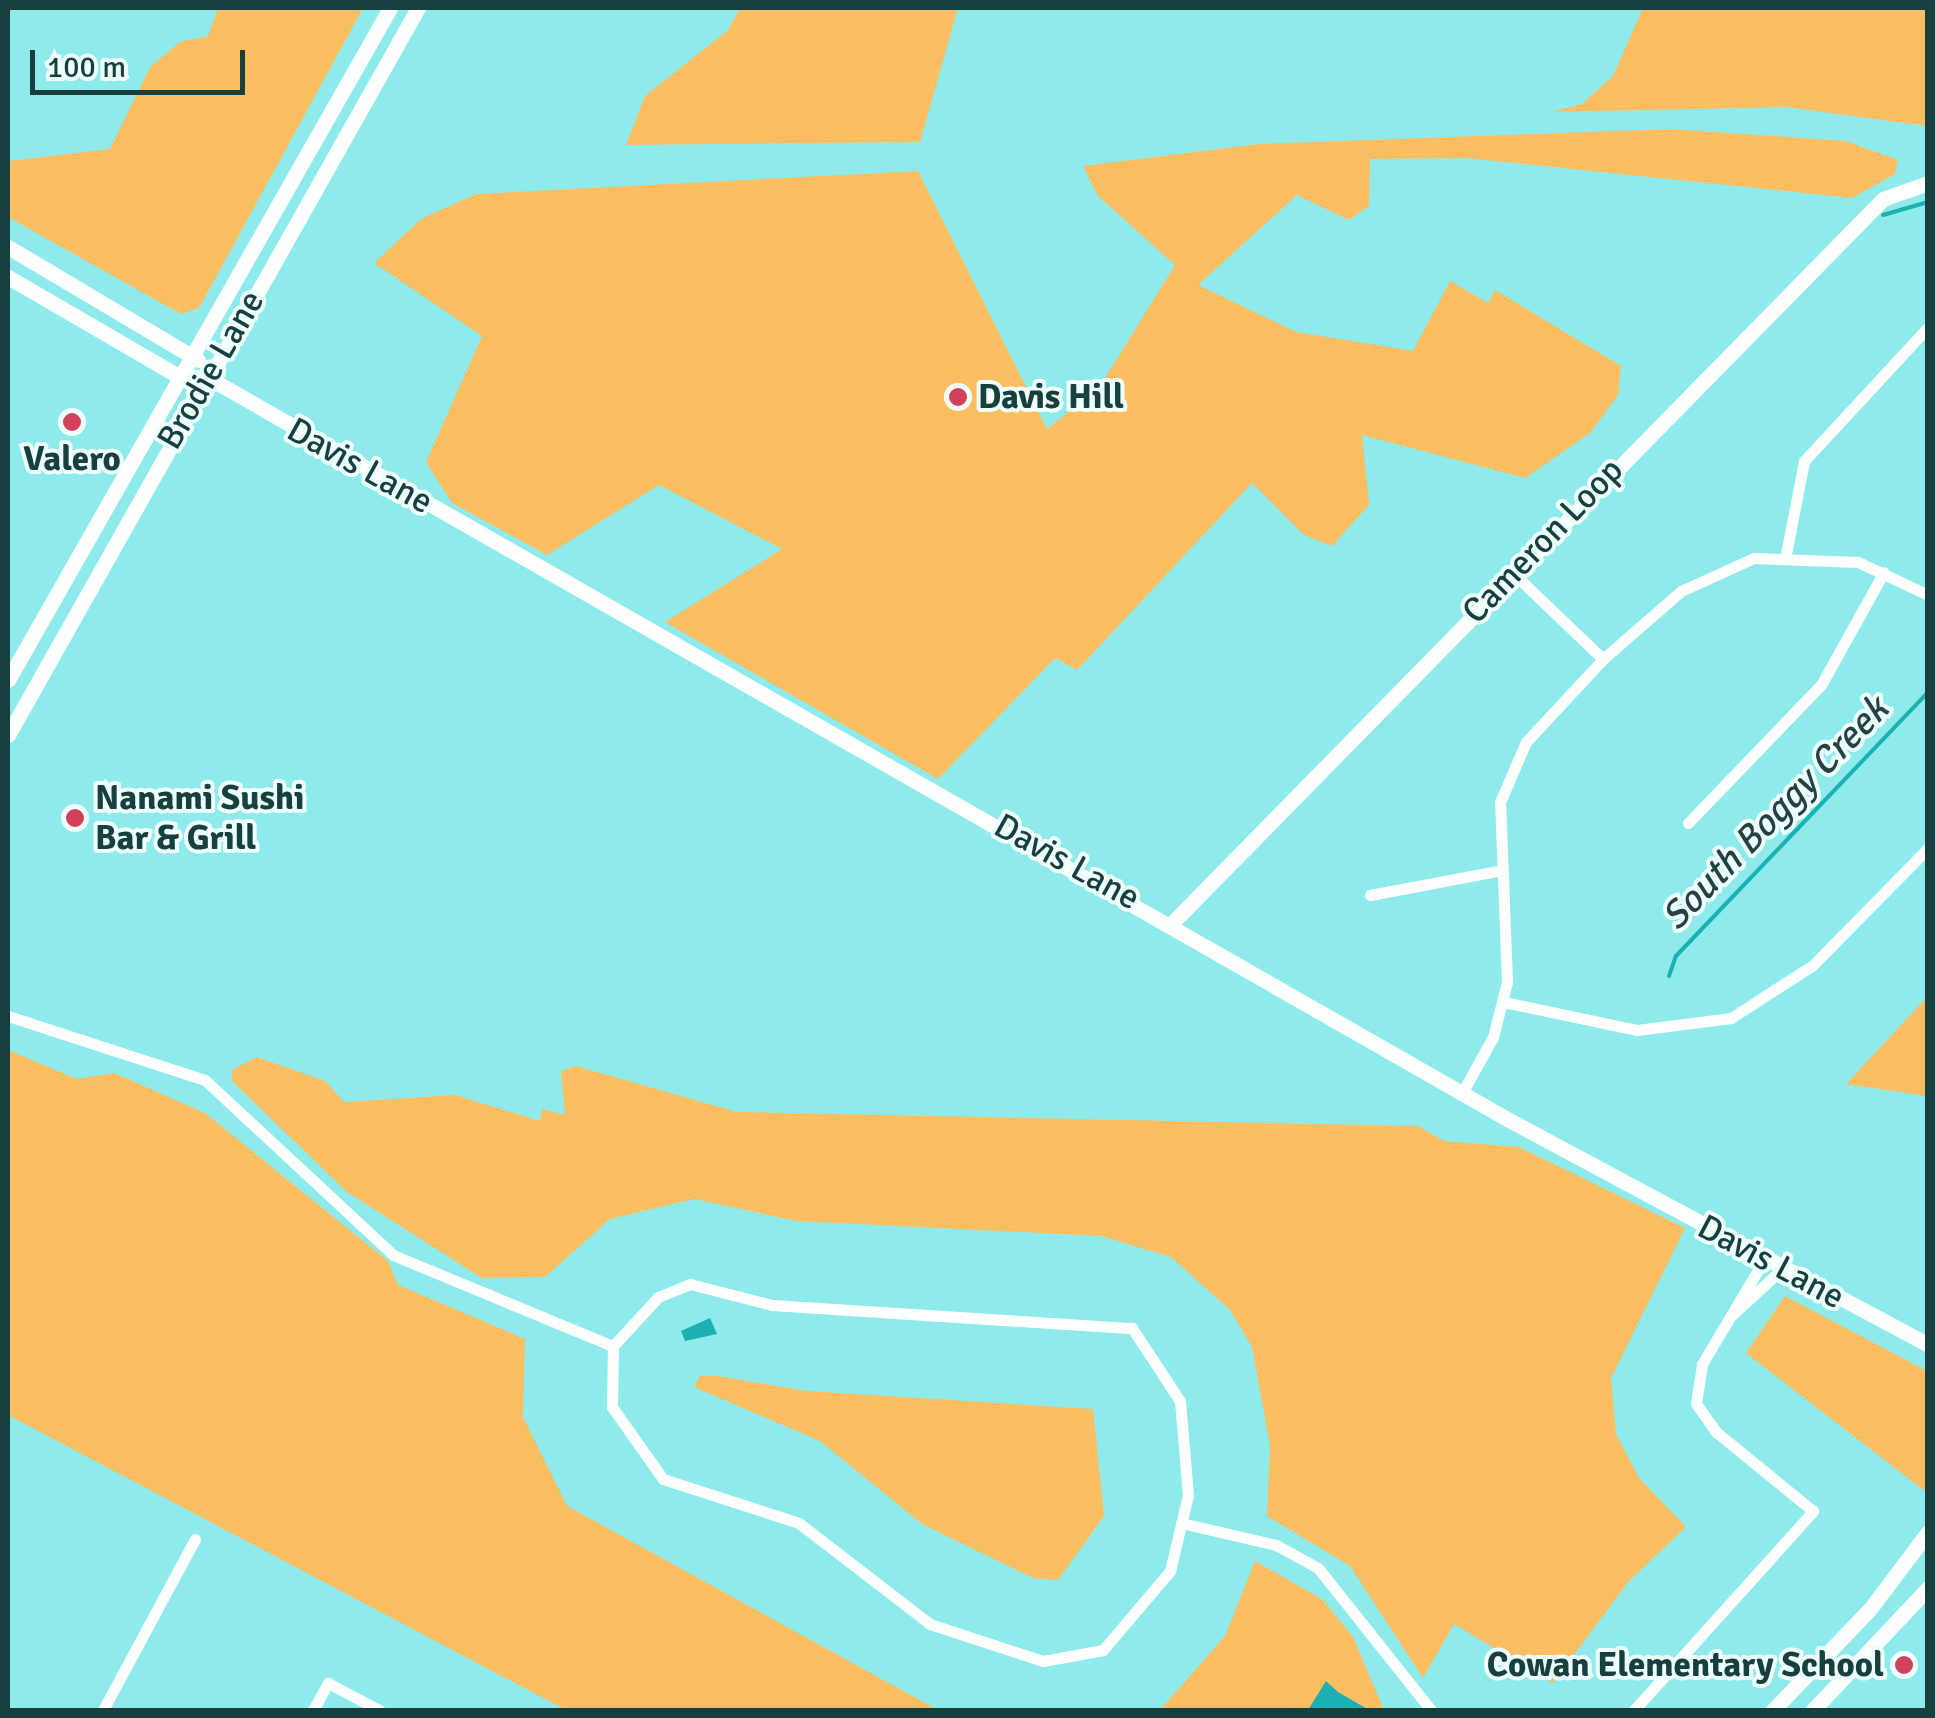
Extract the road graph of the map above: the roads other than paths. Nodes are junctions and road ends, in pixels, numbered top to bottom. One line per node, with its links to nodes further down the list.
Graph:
1 (390, 8): 7 (street, Brodie Lane)
2 (418, 8): 9 (street, Brodie Lane)
3 (1928, 184): 11 (street, Cameron Loop)
4 (8, 251): 7 (street)
5 (8, 276): 8 (street)
6 (1928, 327): 10 (street)
7 (194, 354): 8 (street, Brodie Lane); 9 (street)
8 (180, 377): 9 (street, Davis Lane); 15 (street, Brodie Lane)
9 (207, 377): 16 (street, Brodie Lane); 21 (street, Davis Lane)
10 (1786, 554): 12 (street); 14 (street)
11 (1513, 572): 14 (street); 21 (street, Cameron Loop)
12 (1884, 572): 13 (street); 17 (street)
13 (1928, 595)
14 (1604, 659): 19 (street)
15 (8, 680)
16 (8, 734)
17 (1688, 822)
18 (1928, 848): 22 (street)
19 (1498, 871): 20 (street); 22 (street)
20 (1370, 895)
21 (1173, 922): 24 (street, Davis Lane)
22 (1504, 1002): 24 (street)
23 (8, 1016): 29 (street)
24 (1462, 1093): 25 (street, Davis Lane)
25 (1764, 1260): 26 (street, Davis Lane); 27 (street)
26 (1782, 1270): 27 (street); 28 (street, Davis Lane)
27 (1730, 1316): 40 (street)
28 (1928, 1345)
29 (614, 1346): 30 (street); 30 (street)
30 (1181, 1523): 39 (street)
31 (1928, 1532): 34 (street)
32 (195, 1539): 36 (street)
33 (1925, 1598): 35 (street)
34 (1789, 1693): 35 (street); 41 (street)
35 (1830, 1694): 42 (street)
36 (102, 1710)
37 (312, 1710): 38 (street)
38 (378, 1710)
39 (1431, 1710)
40 (1634, 1710)
41 (1772, 1710)
42 (1813, 1710)

